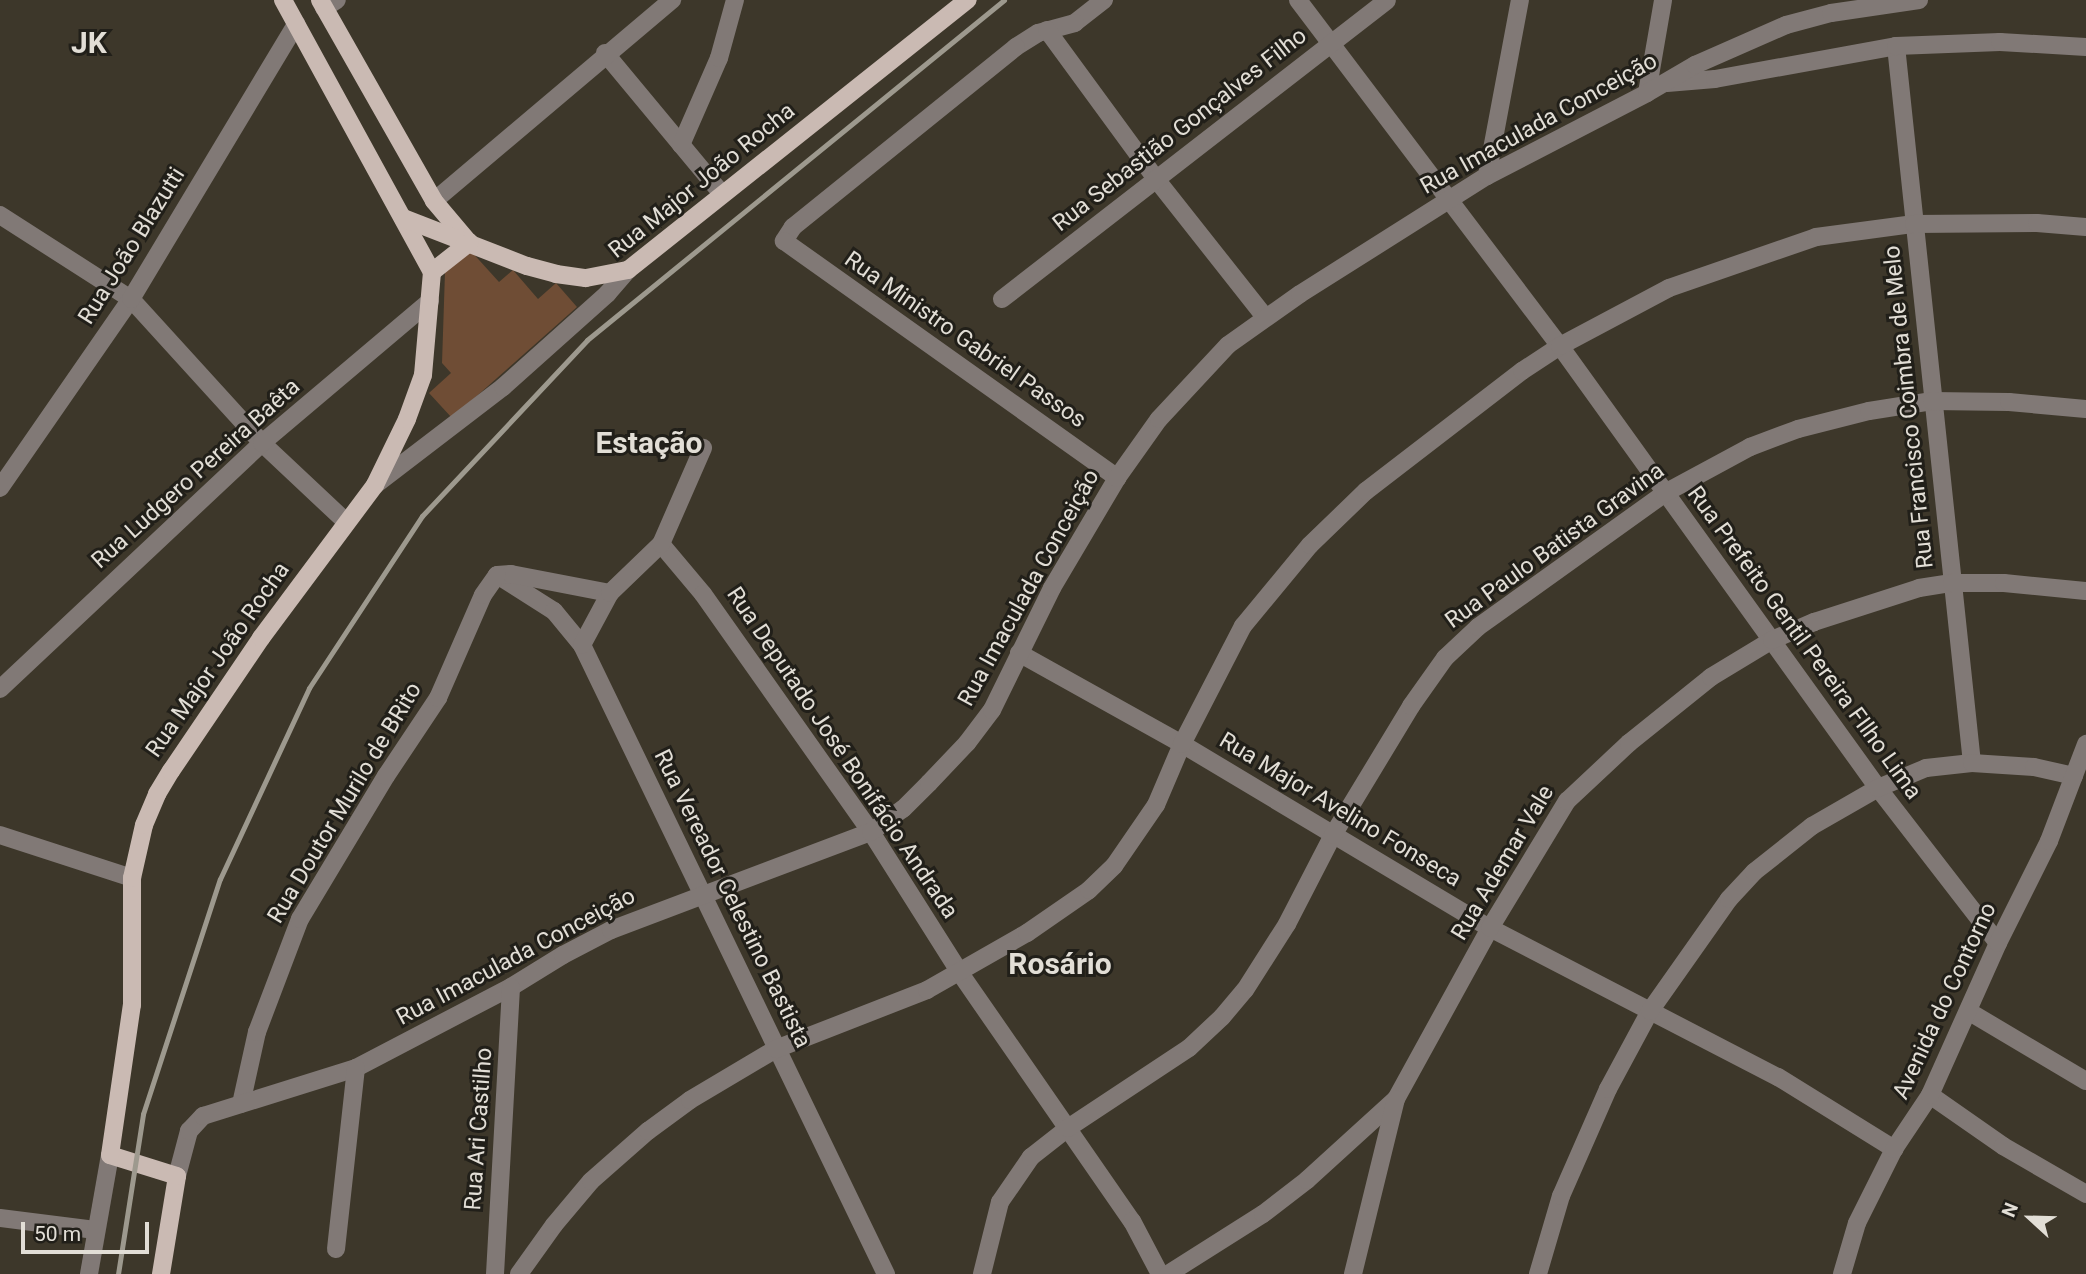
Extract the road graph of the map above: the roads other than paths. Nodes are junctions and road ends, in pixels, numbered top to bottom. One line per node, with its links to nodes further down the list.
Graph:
1 (283, 0): 12 (main road)
2 (672, 0): 17 (street)
3 (735, 0): 20 (street)
4 (968, 0): 25 (main road, Rua Major João Rocha)
5 (1104, 0): 13 (street)
6 (1298, 0): 14 (street, Rua Prefeito Gentil Pereira FIlho Lima)
7 (1387, 0): 14 (street, Rua Sebastião Gonçalves Filho)
8 (1520, 0): 23 (street)
9 (1662, 0): 19 (street)
10 (1919, 0): 18 (street, Rua Imaculada Conceição)
11 (327, 3): 12 (main road); 21 (main road)
12 (296, 24): 22 (main road); 36 (street, Rua João Blazutti)
13 (1047, 30): 24 (street); 45 (street, Rua Ministro Gabriel Passos)
14 (1331, 44): 24 (street, Rua Sebastião Gonçalves Filho); 26 (street, Rua Prefeito Gentil Pereira FIlho Lima)
15 (1896, 46): 16 (street); 18 (street); 30 (street, Rua Francisco Coimbra de Melo)
16 (2086, 47)
17 (605, 53): 20 (street); 27 (street)
18 (1663, 84): 19 (street, Rua Imaculada Conceição)
19 (1647, 93): 23 (street, Rua Imaculada Conceição)
20 (681, 145): 25 (street)
21 (405, 151): 22 (main road); 27 (main road)
22 (377, 169): 29 (main road)
23 (1487, 176): 26 (street, Rua Imaculada Conceição)
24 (1156, 179): 37 (street, Rua Sebastião Gonçalves Filho); 39 (street)
25 (722, 194): 34 (main road, Rua Major João Rocha)
26 (1451, 199): 39 (street, Rua Imaculada Conceição); 40 (street, Rua Prefeito Gentil Pereira FIlho Lima)
27 (433, 201): 32 (main road, Rua Major João Rocha); 33 (main road)
28 (0, 215): 36 (street)
29 (403, 218): 32 (main road); 35 (main road)
30 (1914, 225): 31 (street); 40 (street); 41 (street, Rua Francisco Coimbra de Melo)
31 (2086, 227)
32 (432, 228): 33 (main road); 35 (main road, Rua Major João Rocha)
33 (470, 242): 34 (main road); 35 (main road)
34 (628, 270): 46 (street, Rua Major João Rocha)
35 (432, 271): 38 (main road, Rua Major João Rocha)
36 (131, 299): 43 (street); 47 (street, Rua João Blazutti)
37 (1002, 299)
38 (430, 301): 43 (street, Rua Ludgero Pereira Baêta); 46 (main road, Rua Major João Rocha)
39 (1265, 317): 45 (street, Rua Imaculada Conceição)
40 (1560, 346): 48 (street, Rua Prefeito Gentil Pereira FIlho Lima); 59 (street)
41 (1932, 401): 42 (street, Rua Paulo Batista Gravina); 48 (street, Rua Paulo Batista Gravina); 52 (street, Rua Francisco Coimbra de Melo)
42 (2086, 409)
43 (262, 443): 49 (street); 58 (street, Rua Ludgero Pereira Baêta)
44 (703, 448): 50 (street)
45 (1117, 478): 57 (street, Rua Imaculada Conceição)
46 (374, 485): 49 (main road, Rua Major João Rocha)
47 (0, 488)
48 (1665, 493): 55 (street, Rua Prefeito Gentil Pereira FIlho Lima); 66 (street, Rua Paulo Batista Gravina)
49 (345, 521): 67 (main road, Rua Major João Rocha)
50 (662, 544): 54 (street); 64 (street, Rua Deputado José Bonifácio Andrada)
51 (498, 575): 54 (street); 56 (street, Rua Vereador Celestino Bastista); 80 (street, Rua Doutor Murilo de BRito)
52 (1952, 583): 53 (street, Rua Ademar Vale); 55 (street, Rua Ademar Vale); 61 (street, Rua Francisco Coimbra de Melo)
53 (2086, 592)
54 (610, 593): 56 (street)
55 (1772, 640): 63 (street, Rua Prefeito Gentil Pereira FIlho Lima); 69 (street, Rua Ademar Vale)
56 (582, 645): 68 (street, Rua Vereador Celestino Bastista)
57 (1019, 653): 59 (street, Rua Major Avelino Fonseca); 64 (street, Rua Imaculada Conceição)
58 (0, 689)
59 (1182, 744): 66 (street, Rua Major Avelino Fonseca); 71 (street)
60 (2086, 744): 62 (street, Avenida do Contorno)
61 (1972, 763): 62 (street); 63 (street)
62 (2074, 776): 70 (street, Avenida do Contorno)
63 (1878, 788): 70 (street, Rua Prefeito Gentil Pereira FIlho Lima); 73 (street)
64 (871, 832): 68 (street, Rua Imaculada Conceição); 71 (street, Rua Deputado José Bonifácio Andrada)
65 (0, 835): 67 (street)
66 (1332, 835): 69 (street, Rua Major Avelino Fonseca); 81 (street, Rua Paulo Batista Gravina)
67 (132, 878): 83 (main road, Rua Major João Rocha)
68 (704, 895): 72 (street, Rua Imaculada Conceição); 75 (street, Rua Vereador Celestino Bastista)
69 (1490, 928): 73 (street, Rua Major Avelino Fonseca); 79 (street, Rua Ademar Vale)
70 (1997, 943): 74 (street, Avenida do Contorno)
71 (960, 973): 75 (street); 81 (street, Rua Deputado José Bonifácio Andrada)
72 (511, 987): 76 (street, Rua Imaculada Conceição); 91 (street, Rua Ari Castilho)
73 (1650, 1011): 82 (street, Rua Major Avelino Fonseca); 98 (street)
74 (1968, 1011): 77 (street); 78 (street, Avenida do Contorno)
75 (776, 1049): 92 (street); 93 (street, Rua Vereador Celestino Bastista)
76 (356, 1068): 80 (street, Rua Imaculada Conceição); 88 (street)
77 (2086, 1082)
78 (1930, 1095): 82 (street, Avenida do Contorno); 85 (street)
79 (1396, 1099): 96 (street, Rua Ademar Vale); 97 (street)
80 (241, 1104): 84 (street, Rua Imaculada Conceição)
81 (1068, 1128): 94 (street, Rua Paulo Batista Gravina); 95 (street, Rua Deputado José Bonifácio Andrada)
82 (1894, 1149): 99 (street, Avenida do Contorno)
83 (110, 1155): 84 (main road); 87 (street)
84 (177, 1176): 90 (main road)
85 (2086, 1194)
86 (0, 1218): 87 (street)
87 (95, 1230): 89 (street)
88 (336, 1249)
89 (89, 1274)
90 (162, 1274)
91 (495, 1274)
92 (519, 1274)
93 (886, 1274)
94 (982, 1274)
95 (1160, 1274)
96 (1168, 1274)
97 (1353, 1274)
98 (1538, 1274)
99 (1842, 1274)

